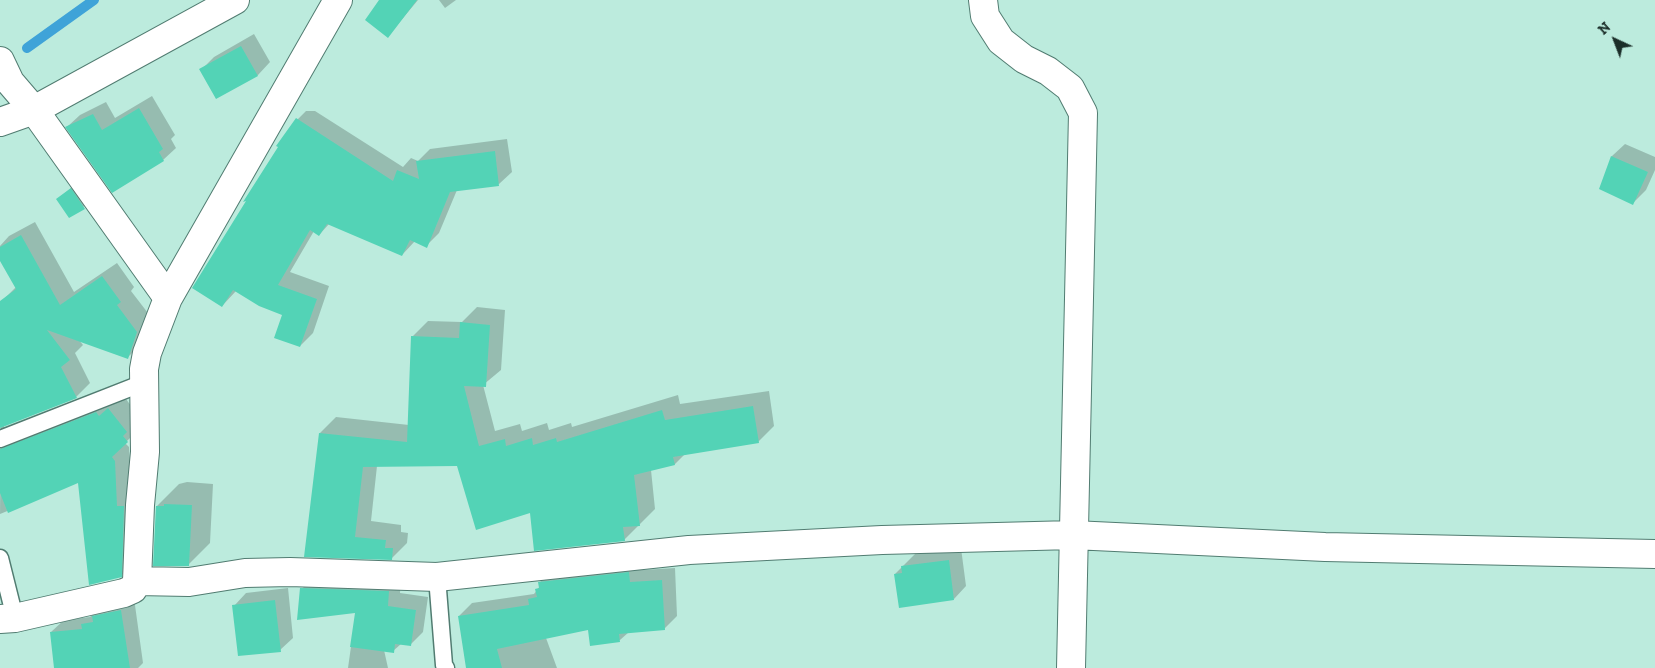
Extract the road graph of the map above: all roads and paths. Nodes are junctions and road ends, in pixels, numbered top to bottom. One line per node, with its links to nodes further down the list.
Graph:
1 (235, 0): 5 (street)
2 (338, 0): 7 (street)
3 (983, 0): 10 (street)
4 (0, 61): 5 (street)
5 (34, 110): 6 (street); 7 (street)
6 (0, 122)
7 (168, 298): 8 (street)
8 (143, 383): 9 (lane); 14 (street)
9 (0, 439)
10 (1073, 535): 11 (street); 13 (street); 17 (street)
11 (1655, 554)
12 (0, 558): 15 (lane)
13 (437, 578): 14 (street); 16 (lane)
14 (137, 581): 15 (street)
15 (8, 618)
16 (446, 668)
17 (1071, 668)

